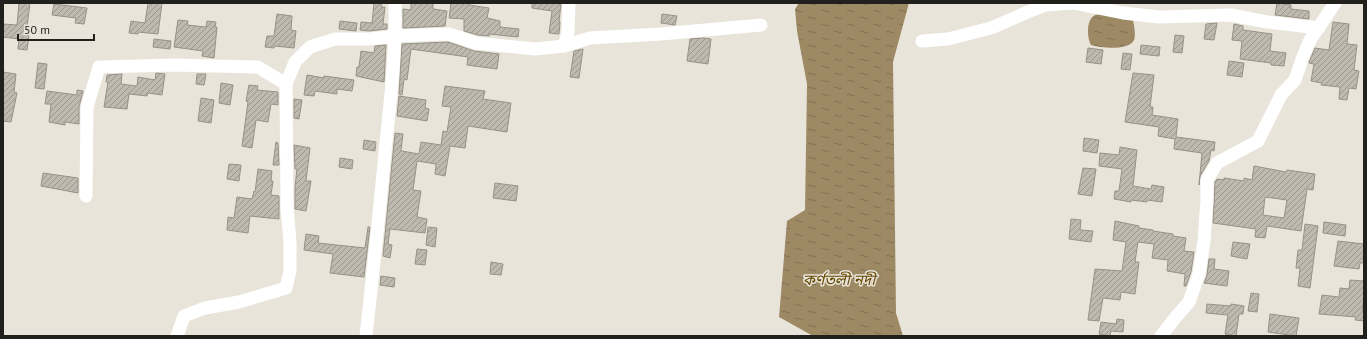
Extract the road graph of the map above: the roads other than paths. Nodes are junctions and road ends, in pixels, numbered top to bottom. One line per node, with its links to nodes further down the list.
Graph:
1 (396, 3): 6 (street)
2 (569, 3): 8 (street)
3 (1335, 3): 5 (street)
4 (761, 25): 8 (street)
5 (1319, 28): 7 (street); 13 (street)
6 (396, 36): 8 (street); 9 (street); 12 (street)
7 (922, 41)
8 (564, 46)
9 (286, 84): 10 (street); 11 (street)
10 (86, 196)
11 (177, 336)
12 (366, 336)
13 (1162, 336)

